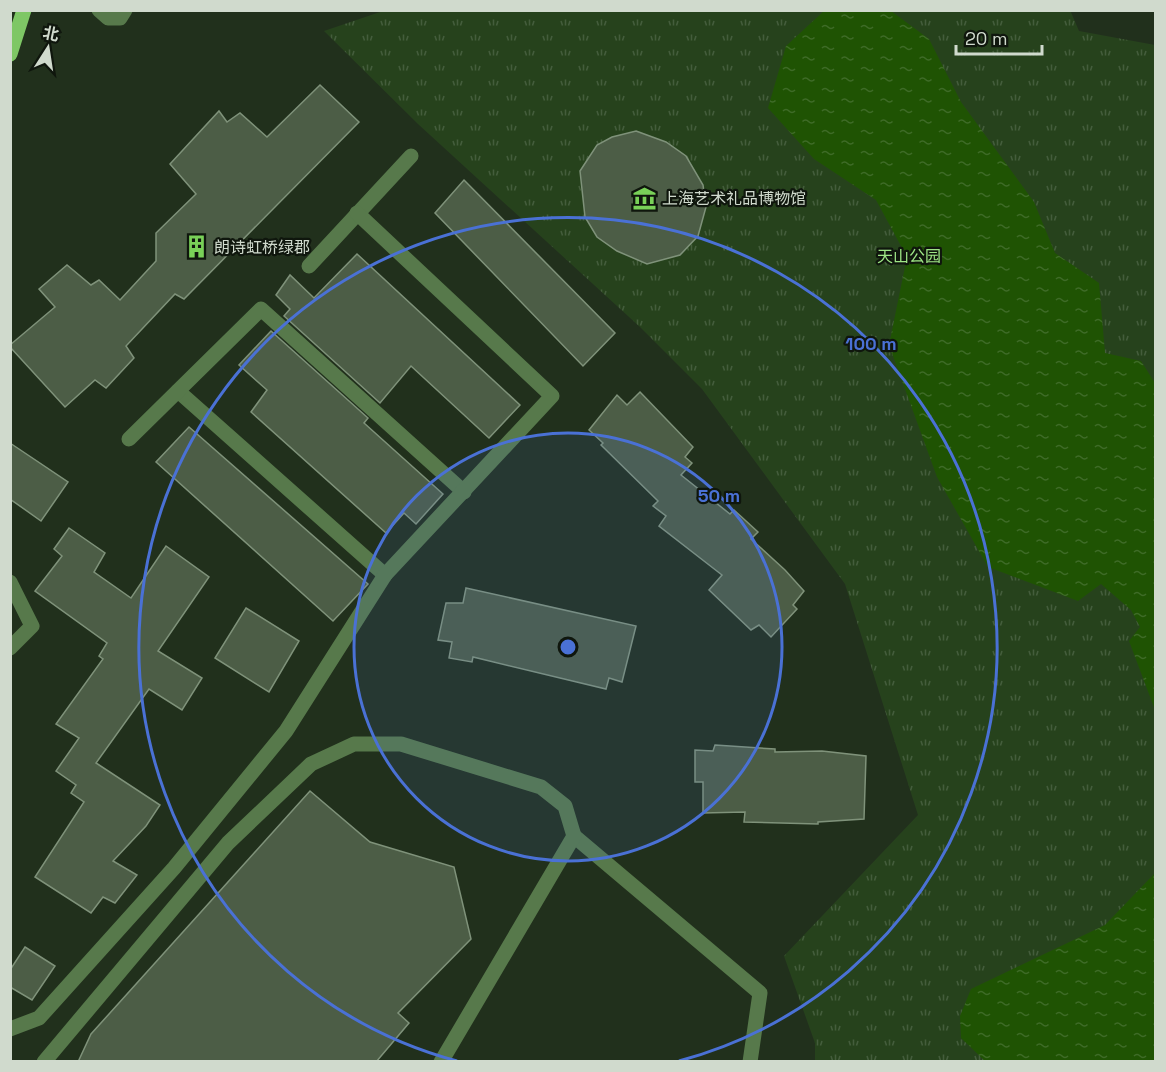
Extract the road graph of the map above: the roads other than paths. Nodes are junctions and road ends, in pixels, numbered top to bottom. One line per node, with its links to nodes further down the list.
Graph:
1 (24, 10): 4 (main road)
2 (99, 10): 3 (lane)
3 (125, 10)
4 (10, 54)
5 (411, 156): 6 (lane)
6 (357, 213): 7 (lane); 10 (lane)
7 (309, 266)
8 (177, 392): 9 (lane); 10 (lane); 11 (lane)
9 (129, 439)
10 (464, 492): 11 (lane)
11 (385, 574): 15 (lane)
12 (10, 582): 13 (lane)
13 (10, 648)
14 (574, 836): 16 (lane); 17 (lane); 18 (lane)
15 (10, 1029)
16 (44, 1062)
17 (441, 1062)
18 (750, 1062)

